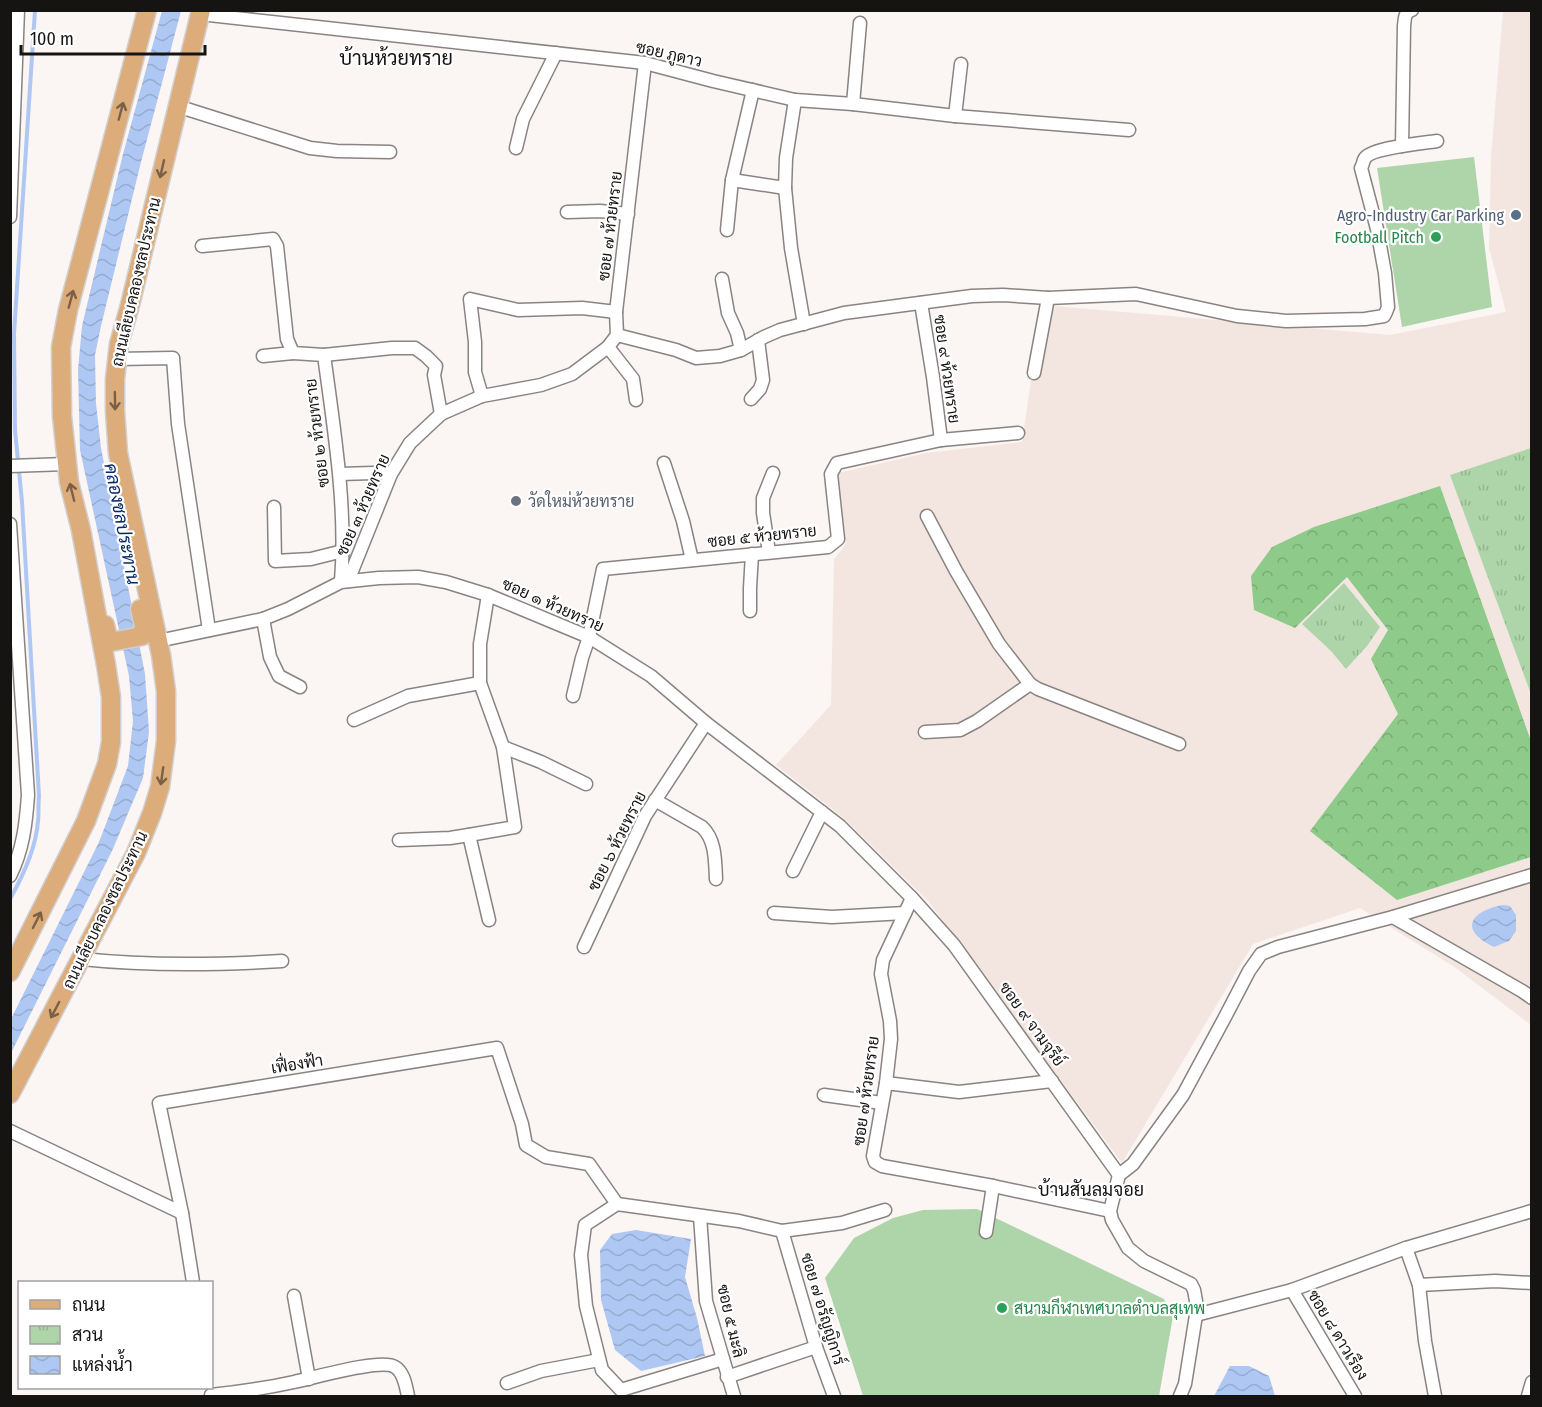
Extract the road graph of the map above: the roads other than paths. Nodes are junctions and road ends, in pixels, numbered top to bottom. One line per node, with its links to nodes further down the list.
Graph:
1 (18, 10): 19 (street)
2 (147, 10): 49 (main road, one-way to 2)
3 (1412, 10): 16 (street)
4 (200, 12): 6 (street, ซอย ภูดาว); 12 (main road, ถนนเลียบคลองชลประทาน)
5 (860, 23): 11 (street)
6 (556, 53): 7 (street, ซอย ภูดาว); 17 (street)
7 (645, 63): 9 (street, ซอย ภูดาว); 24 (street, ซอย ๗ ห้วยทราย)
8 (961, 64): 13 (street)
9 (753, 90): 10 (street, ซอย ภูดาว); 20 (street)
10 (795, 100): 11 (street, ซอย ภูดาว); 21 (street)
11 (853, 104): 13 (street, ซอย ภูดาว)
12 (177, 106): 18 (street); 40 (main road, ถนนเลียบคลองชลประทาน, one-way to 40)
13 (955, 116): 14 (street, ซอย ภูดาว)
14 (1129, 130)
15 (1437, 141): 16 (street)
16 (1402, 146): 29 (street)
17 (516, 148)
18 (390, 152)
19 (12, 154): 22 (street)
20 (732, 180): 21 (street); 26 (street)
21 (785, 188): 32 (street)
22 (11, 212): 25 (street)
23 (567, 212): 24 (street)
24 (628, 214): 31 (street, ซอย ๗ ห้วยทราย)
25 (10, 217)
26 (727, 230)
27 (202, 246): 37 (street)
28 (722, 279): 36 (street)
29 (1048, 298): 30 (street); 41 (street)
30 (921, 303): 32 (street); 47 (street, ซอย ๙ ห้วยทราย)
31 (616, 312): 33 (street, ซอย ๗ ห้วยทราย); 42 (street)
32 (804, 324): 34 (street)
33 (617, 335): 35 (street); 36 (street)
34 (758, 340): 36 (street); 43 (street)
35 (608, 347): 42 (street, ซอย ๓ ห้วยทราย); 44 (street)
36 (741, 350)
37 (293, 353): 38 (street, ซอย ๒ ห้วยทราย); 39 (street, ซอย ๒ ห้วยทราย)
38 (324, 355): 45 (street); 52 (street, ซอย ๒ ห้วยทราย)
39 (263, 356)
40 (117, 359): 66 (street); 68 (main road, ถนนเลียบคลองชลประทาน, one-way to 68)
41 (1034, 373)
42 (482, 396): 45 (street, ซอย ๓ ห้วยทราย)
43 (751, 399)
44 (636, 400)
45 (441, 414): 53 (street, ซอย ๓ ห้วยทราย)
46 (1018, 433): 47 (street, ซอย ๕ ห้วยทราย)
47 (941, 440): 59 (street, ซอย ๕ ห้วยทราย)
48 (664, 463): 61 (street)
49 (66, 464): 50 (street); 57 (main road, one-way to 49)
50 (12, 466)
51 (773, 473): 59 (street)
52 (340, 474): 53 (street); 58 (street, ซอย ๒ ห้วยทราย)
53 (391, 474): 62 (street, ซอย ๓ ห้วยทราย)
54 (274, 507): 58 (street)
55 (927, 516): 71 (street)
56 (10, 524): 87 (street)
57 (81, 530): 69 (main road); 77 (main road)
58 (343, 551): 62 (street, ซอย ๒ ห้วยทราย)
59 (769, 552): 60 (street, ซอย ๕ ห้วยทราย)
60 (752, 554): 61 (street, ซอย ๕ ห้วยทราย); 64 (street)
61 (692, 560): 67 (street, ซอย ๕ ห้วยทราย)
62 (344, 582): 63 (street, ซอย ๑ ห้วยทราย); 65 (street, ซอย ๑ ห้วยทราย)
63 (488, 595): 67 (street, ซอย ๑ ห้วยทราย); 70 (street)
64 (750, 611)
65 (263, 619): 66 (street, ซอย ๑ ห้วยทราย); 72 (street)
66 (209, 630): 68 (street, ซอย ๑ ห้วยทราย)
67 (589, 637): 73 (street); 75 (street, ซอย ๑ ห้วยทราย)
68 (148, 641): 69 (main road); 96 (main road, ถนนเลียบคลองชลประทาน, one-way to 96)
69 (114, 648): 77 (main road)
70 (480, 683): 74 (street); 79 (street)
71 (1030, 684): 76 (street); 78 (street)
72 (300, 687)
73 (573, 696)
74 (354, 720)
75 (706, 723): 81 (street, ซอย ๖ ห้วยทราย); 82 (street, ซอย ๑ ห้วยทราย)
76 (925, 732)
77 (111, 742): 95 (main road, one-way to 77)
78 (1179, 744)
79 (502, 747): 80 (street); 83 (street)
80 (586, 784)
81 (655, 800): 88 (street); 94 (street, ซอย ๖ ห้วยทราย)
82 (822, 812): 85 (street); 89 (street, ซอย ๑ ห้วยทราย)
83 (469, 835): 84 (street); 93 (street)
84 (399, 840)
85 (793, 871)
86 (1532, 875): 92 (street)
87 (10, 876)
88 (716, 879)
89 (912, 898): 90 (street, ซอย ๗ ห้วยทราย); 100 (street, ซอย ๙ จามจุรีย์)
90 (905, 913): 91 (street); 101 (street, ซอย ๗ ห้วยทราย)
91 (774, 914)
92 (1393, 917): 99 (street); 106 (street)
93 (489, 920)
94 (584, 947)
95 (15, 951): 98 (main road)
96 (82, 959): 97 (street); 102 (main road, ถนนเลียบคลองชลประทาน, one-way to 102)
97 (282, 961)
98 (10, 972)
99 (1532, 998)
100 (1053, 1081): 101 (street); 106 (street, ซอย ๙ จามจุรีย์)
101 (886, 1083): 104 (street, ซอย ๗ ห้วยทราย)
102 (10, 1094)
103 (824, 1095): 104 (street)
104 (882, 1103): 107 (street, ซอย ๗ ห้วยทราย)
105 (10, 1131): 112 (street)
106 (1119, 1175): 110 (street)
107 (993, 1186): 110 (street, ซอย ๗ ห้วยทราย); 115 (street)
108 (617, 1204): 112 (street, เฟื่องฟ้า); 113 (street); 125 (street)
109 (885, 1210): 114 (street)
110 (1110, 1211): 122 (street)
111 (1532, 1211): 116 (street)
112 (182, 1213): 117 (street, เฟื่องฟ้า)
113 (700, 1216): 114 (street); 124 (street, ซอย ๕ มะลิ)
114 (782, 1231): 123 (street, ซอย ๗ อรัญญิการ์)
115 (986, 1232)
116 (1406, 1248): 119 (street); 120 (street)
117 (194, 1281)
118 (1532, 1283): 119 (street)
119 (1419, 1285): 135 (street)
120 (1292, 1290): 122 (street); 134 (street, ซอย ๘ ดาวเรือง)
121 (294, 1296): 127 (street)
122 (1196, 1315): 133 (street)
123 (816, 1347): 126 (street); 132 (street, ซอย ๗ อรัญญิการ์)
124 (723, 1359): 125 (street); 126 (street, ซอย ๕ มะลิ)
125 (599, 1360): 128 (street)
126 (727, 1377): 131 (street, ซอย ๕ มะลิ)
127 (309, 1379): 129 (street); 130 (street)
128 (507, 1383)
129 (211, 1393)
130 (408, 1396)
131 (734, 1396)
132 (834, 1396)
133 (1180, 1396)
134 (1355, 1396)
135 (1436, 1396)

